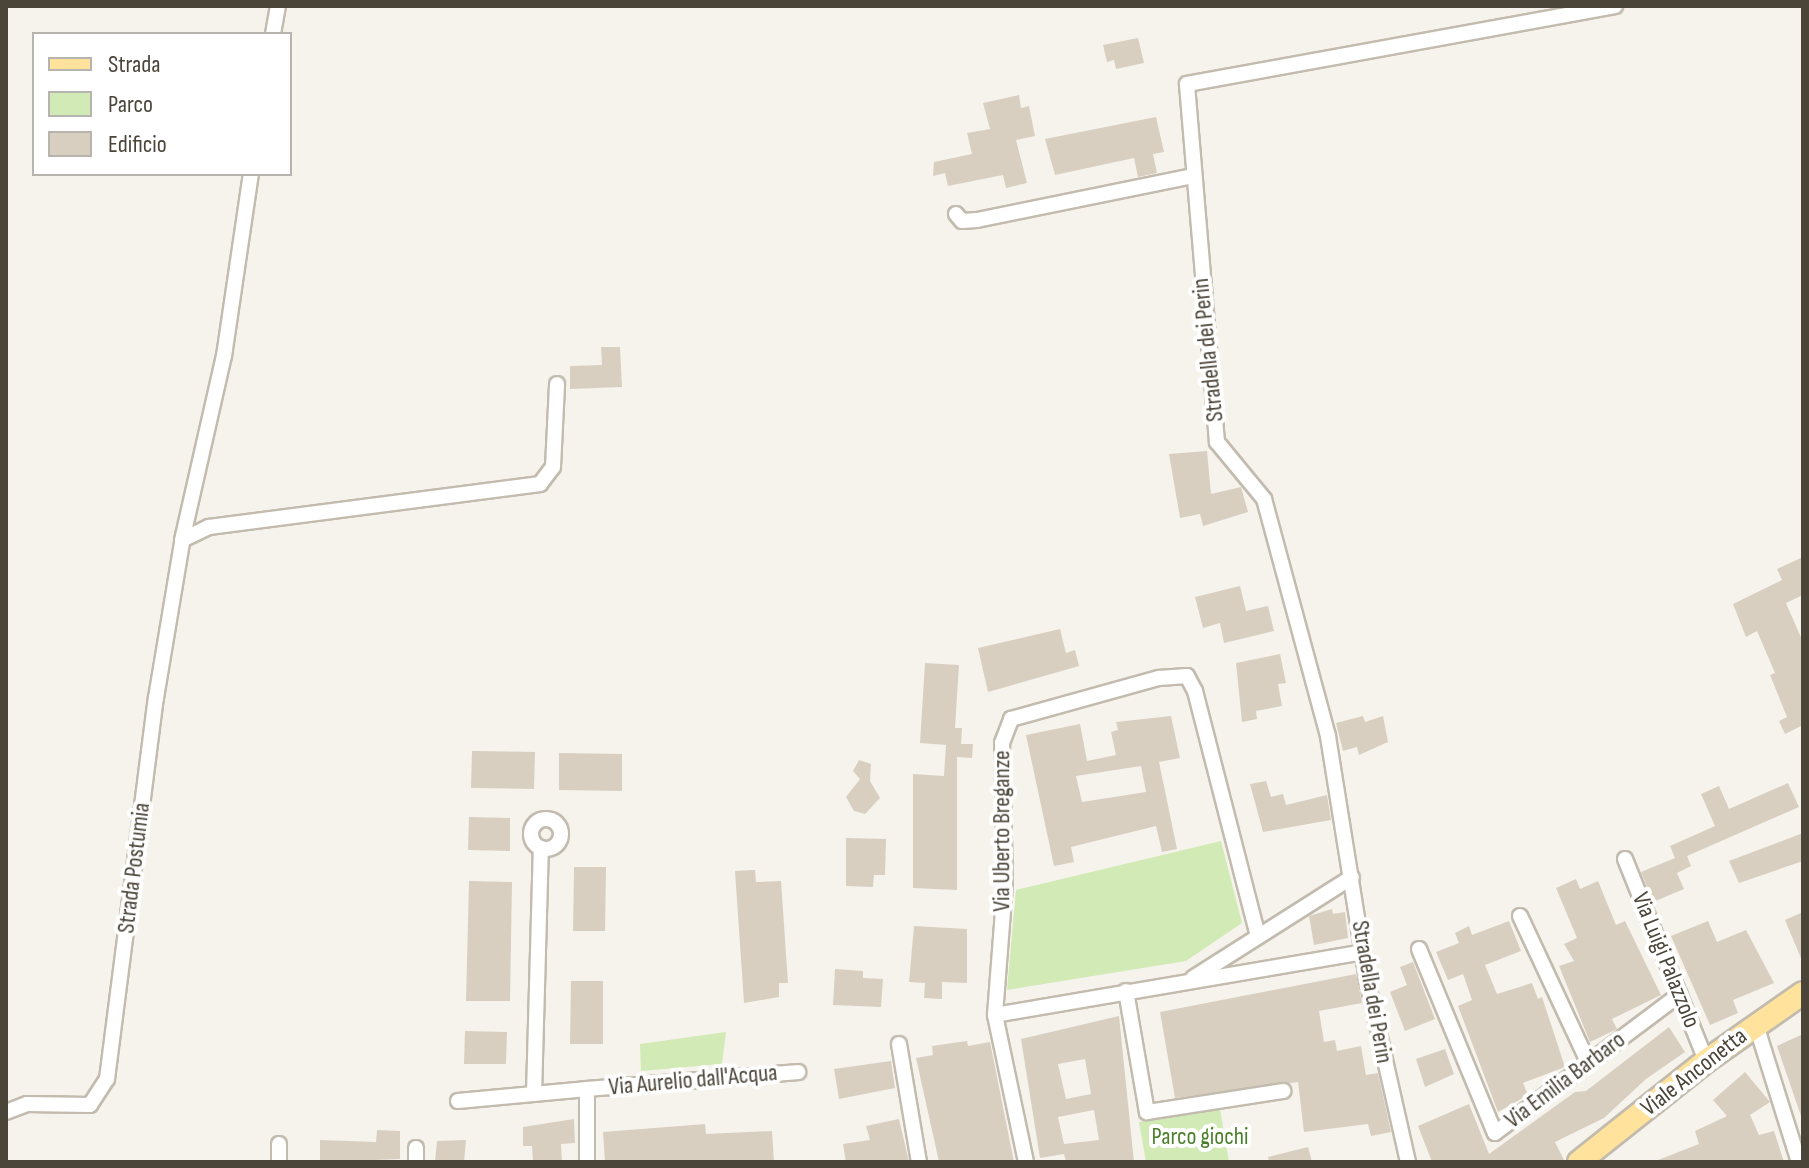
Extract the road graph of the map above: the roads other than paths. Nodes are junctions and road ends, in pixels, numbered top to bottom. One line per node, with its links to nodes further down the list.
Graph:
1 (278, 6): 3 (street)
2 (1615, 6): 5 (street, Stradella dei Perin)
3 (273, 32)
4 (251, 176): 8 (street, Strada Postumia)
5 (1194, 176): 6 (street); 11 (street, Stradella dei Perin)
6 (956, 214)
7 (557, 384): 8 (street)
8 (182, 540): 30 (street, Strada Postumia)
9 (541, 848): 28 (street)
10 (1625, 859): 19 (street, Via Luigi Palazzolo)
11 (1352, 877): 13 (street); 15 (street, Stradella dei Perin)
12 (1520, 916): 24 (street)
13 (1258, 936): 16 (street); 20 (street, Via Uberto Breganze)
14 (1419, 949): 24 (street, Via Emilia Barbaro)
15 (1364, 952): 16 (street); 37 (street, Stradella dei Perin)
16 (1189, 980): 17 (street)
17 (1126, 991): 20 (street); 27 (street)
18 (1803, 993): 21 (main road, Viale Anconetta)
19 (1680, 994): 23 (street, Via Luigi Palazzolo); 24 (street, Via Emilia Barbaro)
20 (995, 1015): 36 (street)
21 (1756, 1025): 23 (main road, Viale Anconetta); 38 (street)
22 (899, 1044): 35 (street)
23 (1706, 1061): 32 (main road, Viale Anconetta)
24 (1588, 1062)
25 (798, 1072): 26 (street, Via Aurelio dall'Acqua)
26 (587, 1089): 28 (street, Via Aurelio dall'Acqua); 34 (street, Via Aurelio dall'Acqua)
27 (1283, 1091)
28 (534, 1094): 29 (street, Via Aurelio dall'Acqua)
29 (458, 1101)
30 (6, 1112)
31 (279, 1144): 33 (street)
32 (1586, 1160)
33 (279, 1162)
34 (587, 1162)
35 (919, 1162)
36 (1026, 1162)
37 (1408, 1162)
38 (1799, 1162)

